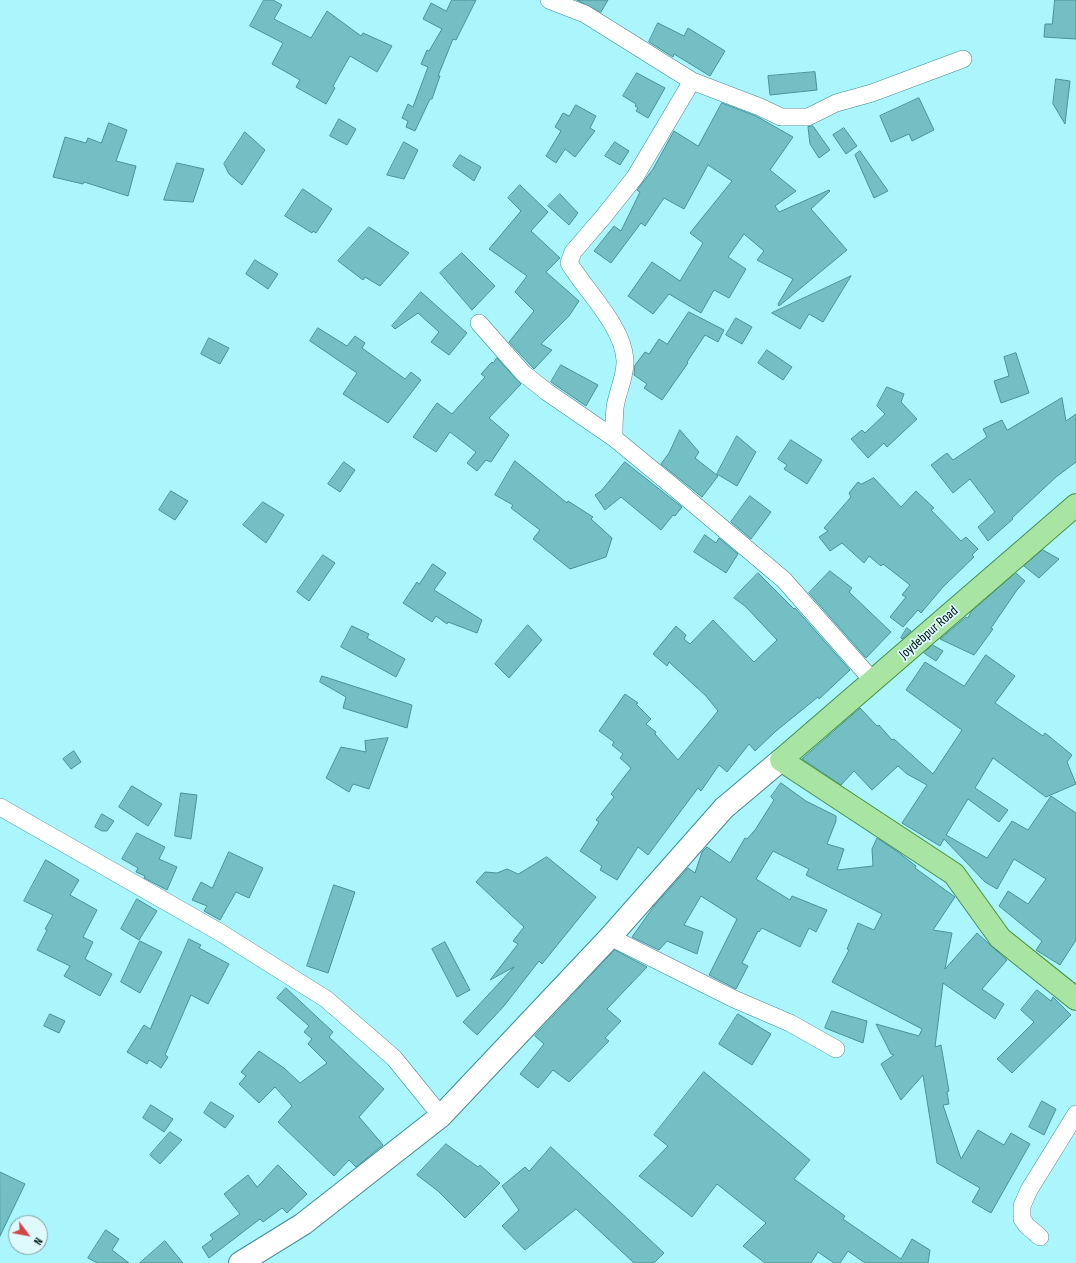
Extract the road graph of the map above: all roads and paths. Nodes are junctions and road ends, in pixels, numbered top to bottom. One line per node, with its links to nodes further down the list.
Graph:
1 (549, 0): 3 (street)
2 (963, 59): 3 (street)
3 (692, 81): 5 (street)
4 (479, 323): 5 (street)
5 (614, 438): 7 (street)
6 (1076, 505): 7 (main road, Joydebpur Road)
7 (873, 681): 8 (main road, Joydebpur Road)
8 (781, 760): 10 (street); 11 (main road)
9 (0, 807): 14 (street)
10 (610, 937): 12 (street); 14 (street)
11 (1076, 999)
12 (836, 1049)
13 (1076, 1114): 15 (street)
14 (441, 1116): 16 (street)
15 (1040, 1237)
16 (240, 1263)

